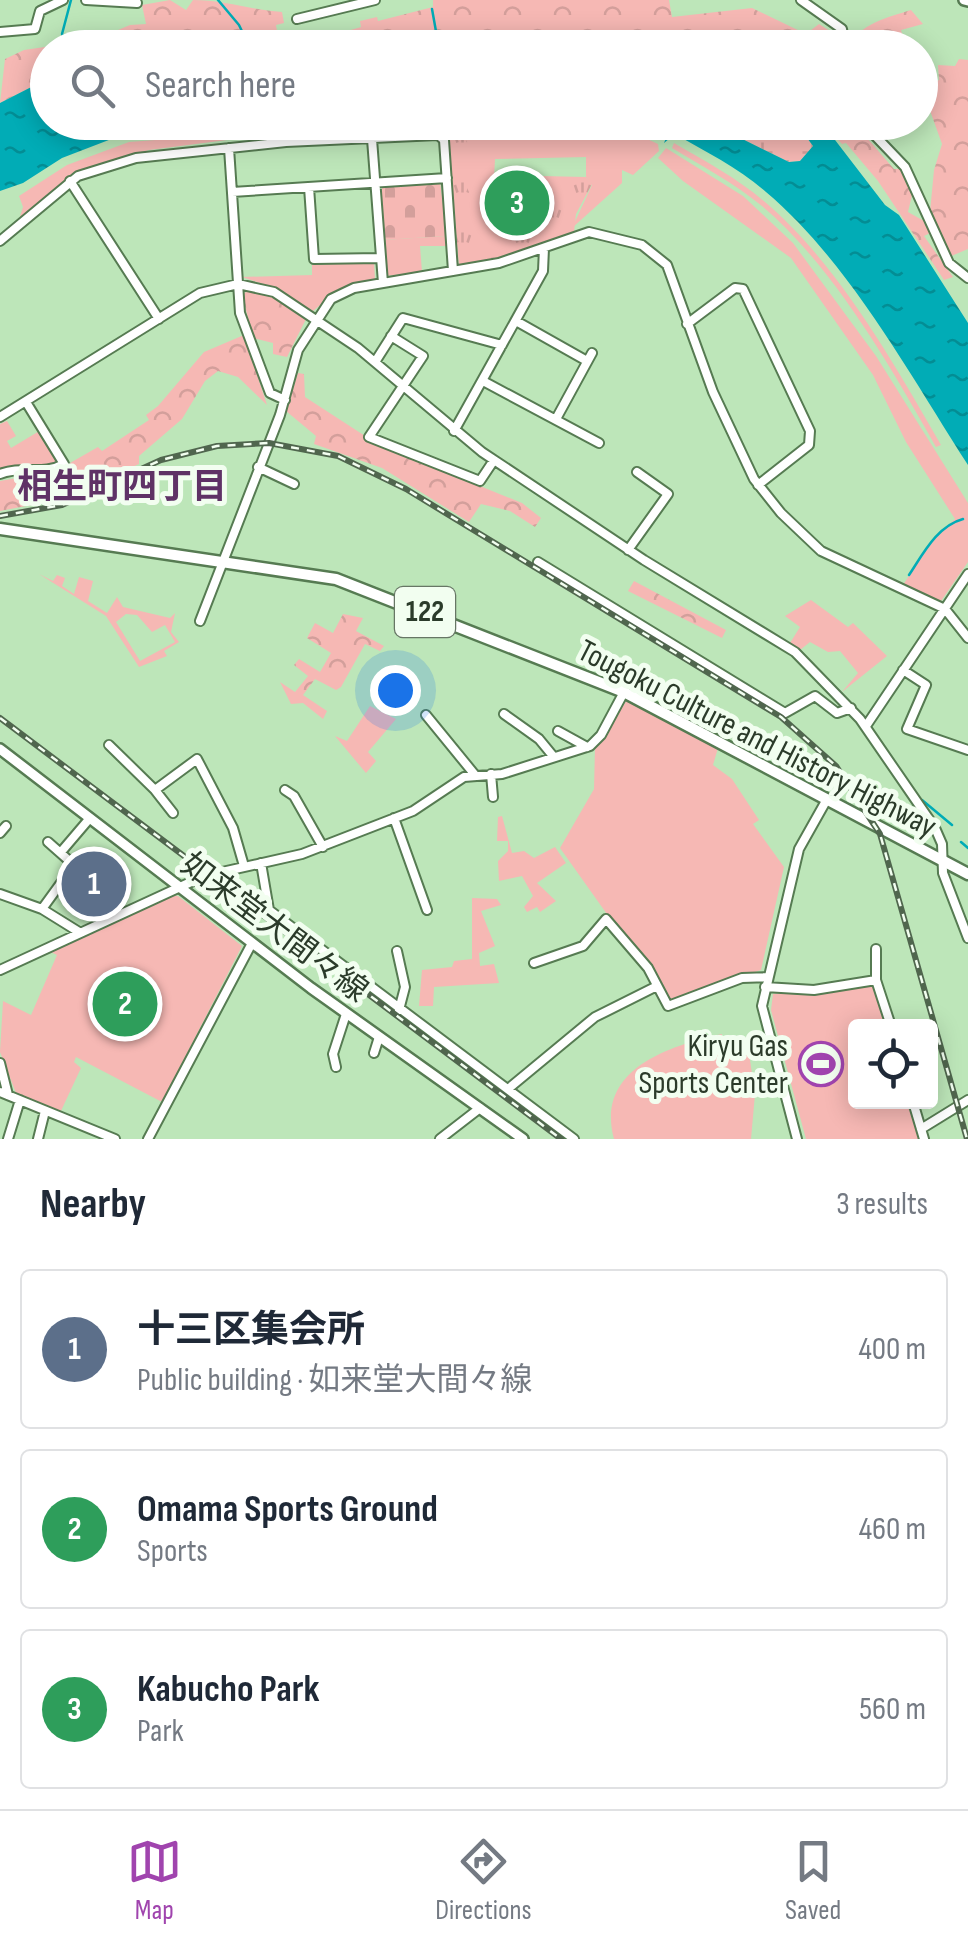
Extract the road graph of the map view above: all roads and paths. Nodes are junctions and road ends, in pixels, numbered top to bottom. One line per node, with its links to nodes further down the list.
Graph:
1 (62, 0): 8 (street)
2 (86, 0): 5 (street)
3 (373, 0): 6 (street)
4 (801, 0): 7 (street)
5 (137, 3)
6 (296, 19)
7 (842, 30)
8 (0, 32)
9 (356, 140): 13 (street)
10 (372, 140): 16 (street)
11 (441, 140): 14 (street)
12 (879, 140): 23 (street)
13 (229, 148): 15 (street); 18 (street)
14 (446, 178): 16 (street); 22 (street)
15 (70, 181): 19 (street); 26 (street)
16 (376, 182): 17 (street); 21 (street)
17 (308, 187): 18 (street); 21 (street)
18 (232, 192): 25 (street)
19 (0, 241)
20 (544, 248): 22 (street); 28 (street); 29 (street)
21 (380, 258): 24 (street)
22 (453, 271): 24 (street)
23 (968, 278)
24 (383, 283): 27 (street)
25 (238, 284): 26 (street); 27 (street); 35 (street)
26 (159, 318): 36 (street)
27 (316, 319): 32 (street); 35 (street)
28 (516, 322): 31 (street); 38 (street)
29 (687, 324): 46 (street); 46 (street)
30 (391, 336): 31 (street); 32 (street); 34 (street)
31 (502, 346): 33 (street)
32 (375, 362): 34 (street)
33 (483, 381): 38 (street); 39 (street)
34 (404, 386): 39 (street); 41 (street)
35 (285, 400): 42 (street)
36 (26, 402): 37 (street); 44 (street)
37 (0, 416)
38 (556, 419): 40 (street)
39 (454, 431): 41 (street)
40 (598, 443)
41 (494, 460): 48 (street)
42 (258, 466): 45 (street); 49 (street)
43 (637, 472): 48 (street)
44 (0, 474)
45 (294, 484)
46 (758, 486): 52 (street)
47 (0, 529): 49 (highway, Tougoku Culture and History Highway / 122)
48 (628, 550): 57 (street)
49 (222, 559): 53 (street); 56 (highway, Tougoku Culture and History Highway / 122)
50 (538, 562): 57 (street)
51 (968, 574): 52 (street)
52 (945, 608): 54 (street); 55 (street)
53 (200, 620)
54 (968, 638)
55 (904, 670): 60 (street); 65 (street)
56 (624, 692): 63 (street); 72 (highway, Tougoku Culture and History Highway / 122)
57 (851, 708): 60 (street)
58 (504, 714): 66 (street)
59 (426, 715): 68 (street)
60 (866, 726): 79 (street)
61 (558, 731): 63 (street)
62 (109, 745): 69 (street)
63 (587, 747): 66 (street)
64 (0, 749): 74 (main road, 如来堂大間々線)
65 (968, 750)
66 (553, 756): 67 (street)
67 (491, 774): 68 (street); 71 (street)
68 (475, 775): 75 (street)
69 (156, 790): 73 (street); 81 (street)
70 (285, 790): 77 (street)
71 (492, 797)
72 (826, 801): 79 (highway, Tougoku Culture and History Highway / 122); 94 (street)
73 (173, 813)
74 (90, 818): 78 (street); 83 (main road, 如来堂大間々線)
75 (394, 818): 77 (street); 86 (street)
76 (48, 842): 78 (street)
77 (323, 846): 80 (street)
78 (61, 852): 85 (street)
79 (942, 862): 82 (highway, Tougoku Culture and History Highway / 122); 88 (street)
80 (261, 863): 81 (street); 98 (street)
81 (244, 866): 83 (street)
82 (968, 874)
83 (178, 887): 87 (street); 89 (main road, 如来堂大間々線)
84 (0, 894): 85 (street)
85 (42, 909): 87 (street)
86 (427, 910)
87 (79, 932): 93 (street)
88 (968, 938)
89 (252, 943): 99 (main road, 如来堂大間々線); 117 (street)
90 (876, 950): 95 (street)
91 (397, 951): 98 (street)
92 (534, 964): 96 (street)
93 (0, 970)
94 (768, 976): 96 (street); 97 (street)
95 (876, 980): 97 (street); 100 (street)
96 (657, 986): 105 (street)
97 (765, 987): 121 (street)
98 (399, 1010): 105 (street)
99 (346, 1014): 101 (main road, 如来堂大間々線); 104 (street)
100 (889, 1019)
101 (379, 1037): 102 (street); 109 (main road, 如来堂大間々線)
102 (374, 1053)
103 (0, 1063): 106 (street)
104 (336, 1067)
105 (508, 1089): 120 (street)
106 (4, 1094): 107 (street)
107 (20, 1100): 111 (street); 114 (street)
108 (968, 1100): 112 (street)
109 (480, 1108): 118 (street); 119 (main road, 如来堂大間々線)
110 (916, 1109): 112 (street)
111 (45, 1111): 113 (street); 115 (street)
112 (923, 1134)
113 (94, 1135): 116 (street)
114 (8, 1139)
115 (38, 1139)
116 (115, 1139)
117 (148, 1139)
118 (440, 1139)
119 (523, 1139)
120 (574, 1139)
121 (797, 1139)

